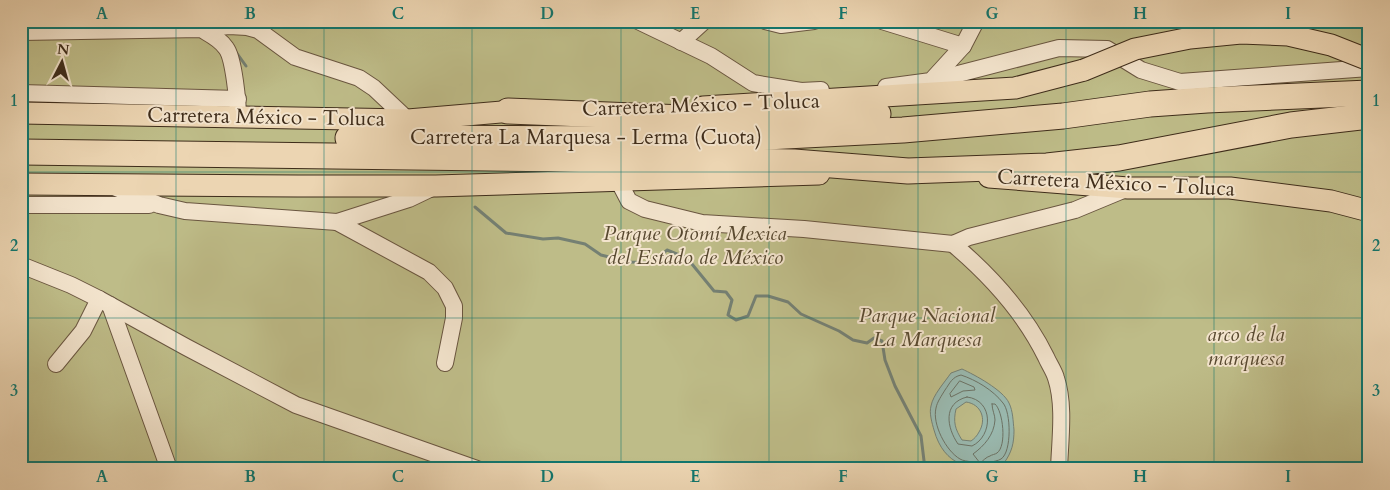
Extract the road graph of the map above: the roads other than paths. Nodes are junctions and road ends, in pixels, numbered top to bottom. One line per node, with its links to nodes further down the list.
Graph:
1 (638, 21): 9 (street)
2 (704, 21): 9 (street)
3 (765, 21): 4 (street)
4 (814, 21)
5 (882, 21): 10 (street)
6 (976, 21): 10 (street)
7 (205, 29): 8 (street); 18 (street); 22 (street)
8 (21, 32)
9 (681, 42): 13 (street)
10 (963, 46): 13 (street)
11 (1369, 60): 13 (main road, Carretera México - Toluca, bridge)
12 (1369, 68): 14 (street)
13 (925, 88): 14 (street); 19 (main road, Carretera México - Toluca)
14 (1205, 91): 16 (highway); 17 (highway)
15 (21, 93): 18 (street)
16 (1369, 93)
17 (1150, 104): 19 (highway); 23 (highway, Carretera La Marquesa - Lerma (Cuota))
18 (238, 108): 20 (main road, Carretera México - Toluca); 22 (main road, Carretera México - Toluca)
19 (508, 111): 22 (main road, Carretera México - Toluca)
20 (21, 113)
21 (1369, 116): 25 (highway, Carretera La Marquesa - Lerma (Cuota))
22 (408, 120)
23 (21, 137)
24 (21, 152): 25 (highway, Carretera La Marquesa - Lerma (Cuota))
25 (908, 171): 26 (main road, Carretera México - Toluca); 30 (main road, Carretera México - Toluca)
26 (618, 180): 29 (main road, Carretera México - Toluca); 35 (street)
27 (21, 184): 28 (main road, Carretera México - Toluca)
28 (108, 185): 29 (main road, Carretera México - Toluca); 32 (street)
29 (436, 186): 34 (street)
30 (1128, 188): 33 (main road, Carretera México - Toluca); 35 (street)
31 (21, 205): 32 (street)
32 (159, 205): 34 (street)
33 (1369, 210)
34 (337, 222): 40 (street)
35 (953, 244): 45 (street)
36 (21, 264): 37 (street)
37 (38, 270): 38 (street); 39 (street)
38 (21, 274)
39 (105, 302): 41 (street); 42 (street); 44 (street)
40 (446, 363)
41 (56, 364)
42 (440, 462): 43 (street)
43 (476, 468)
44 (169, 469)
45 (1059, 469)

